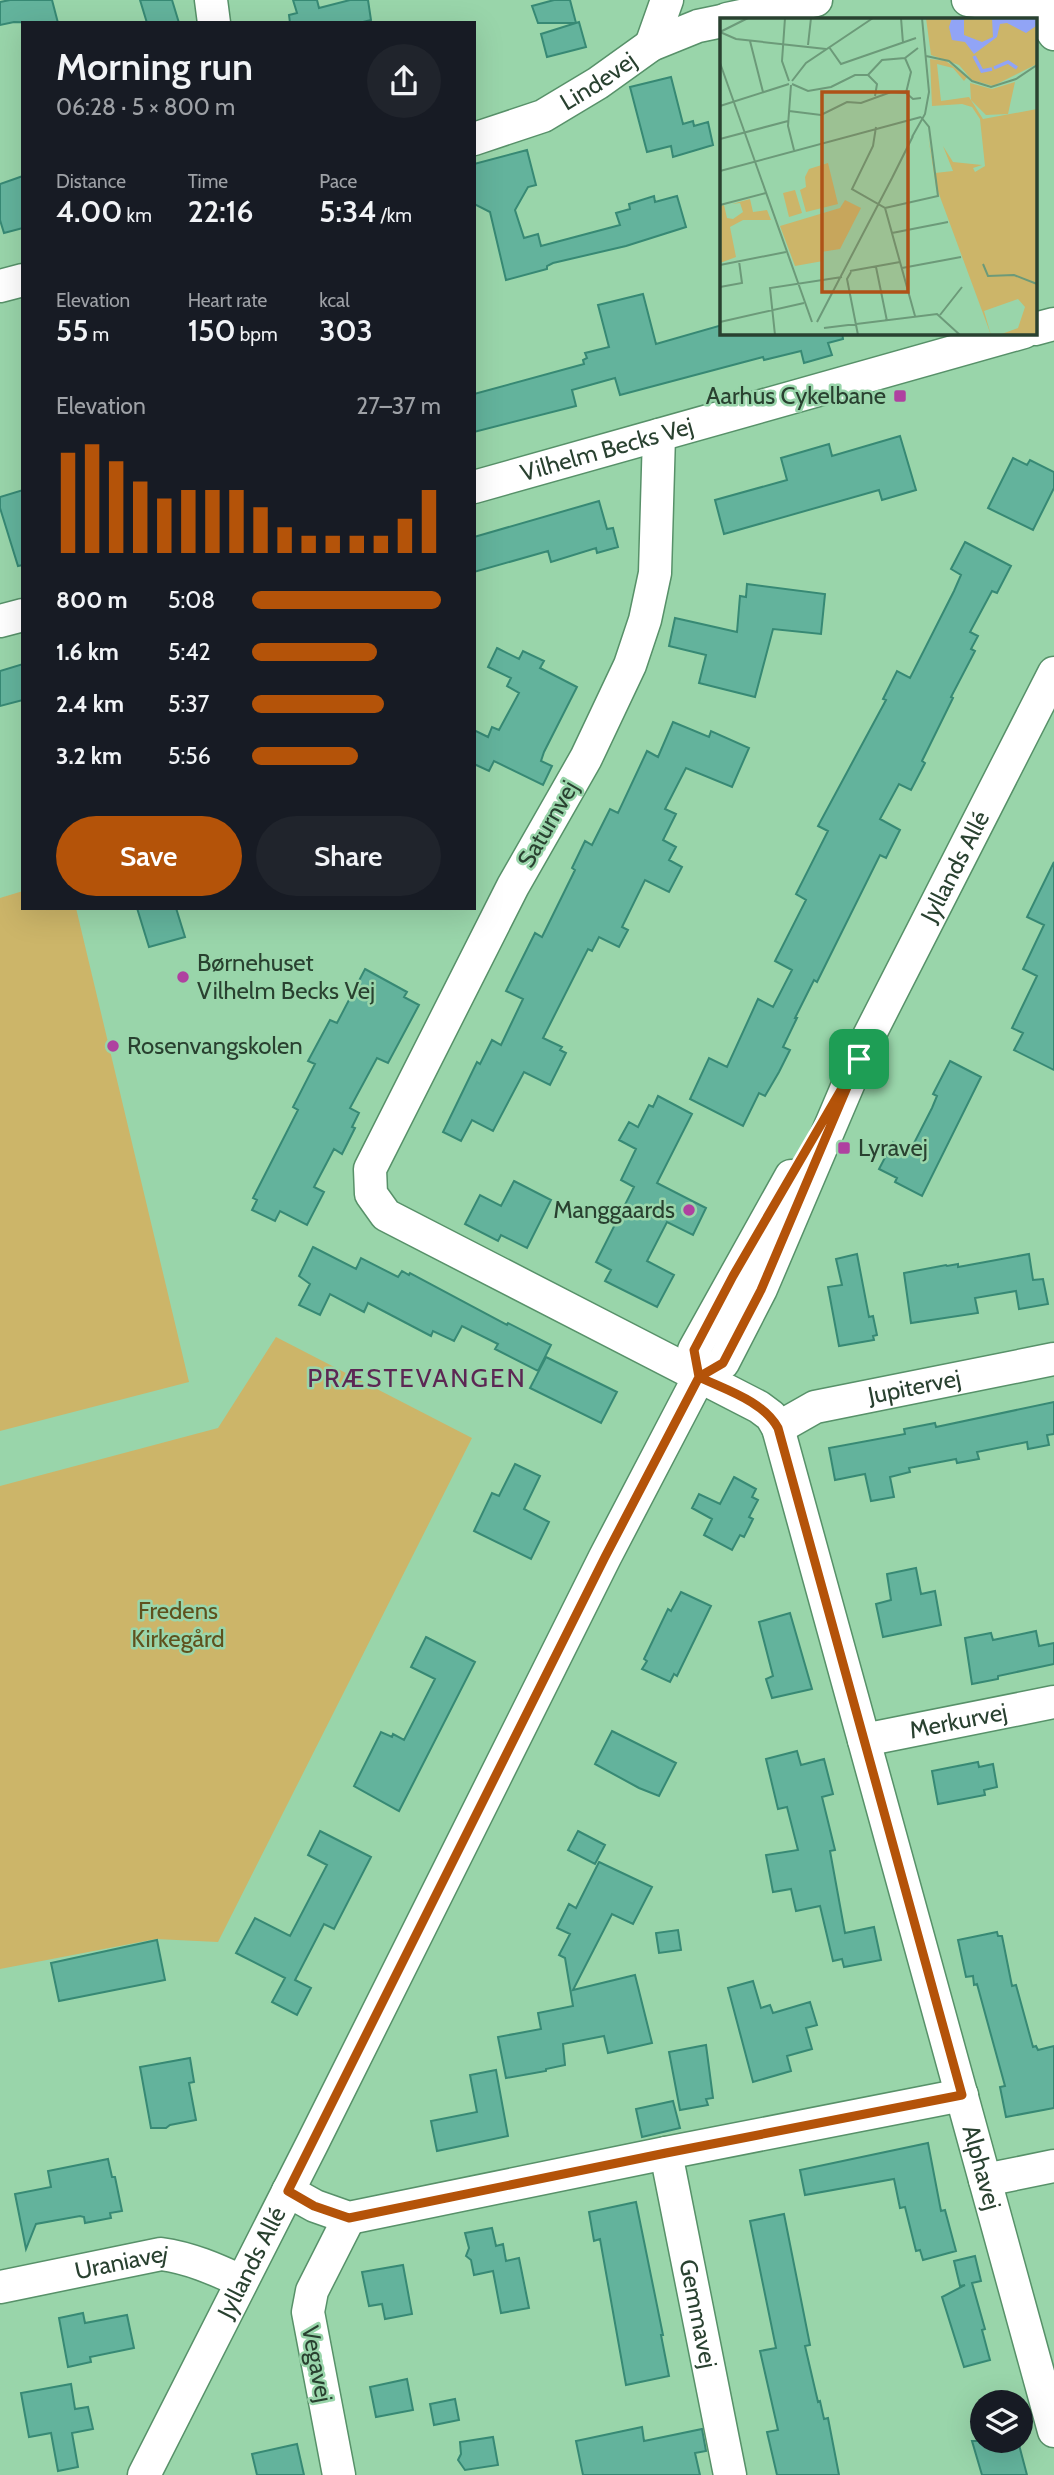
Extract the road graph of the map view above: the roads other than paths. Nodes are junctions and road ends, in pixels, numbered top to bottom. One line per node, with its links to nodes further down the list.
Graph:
1 (211, 0): 7 (street)
2 (667, 0): 9 (street)
3 (816, 0): 6 (street)
4 (968, 0): 5 (street)
5 (1044, 14)
6 (732, 18)
7 (214, 21)
8 (720, 21): 9 (street, Lindevej)
9 (651, 45): 10 (street, Lindevej)
10 (476, 138)
11 (21, 281): 12 (street)
12 (0, 286)
13 (1054, 324): 14 (street)
14 (1036, 330)
15 (1017, 334): 16 (street, Vilhelm Becks Vej)
16 (659, 435): 17 (street, Vilhelm Becks Vej); 22 (street, Saturnvej)
17 (476, 486)
18 (21, 616): 19 (street)
19 (0, 621)
20 (1054, 673): 22 (street, Jyllands Allé)
21 (1054, 1359): 23 (street, Jupitervej)
22 (699, 1377): 23 (street); 30 (street, Jyllands Allé)
23 (778, 1428): 25 (street, Alphavej)
24 (1054, 1702): 25 (street, Merkurvej)
25 (864, 1740): 26 (street, Alphavej)
26 (962, 2095): 27 (street); 29 (street, Alphavej)
27 (666, 2153): 31 (street); 37 (street, Gemmavej)
28 (1054, 2166): 29 (street)
29 (985, 2180): 34 (street, Alphavej)
30 (288, 2191): 31 (street); 32 (street, Jyllands Allé)
31 (349, 2218): 36 (street, Vegavej)
32 (241, 2281): 33 (street, Uraniavej); 35 (street, Jyllands Allé)
33 (0, 2287)
34 (1054, 2431)
35 (144, 2475)
36 (339, 2475)
37 (730, 2475)

